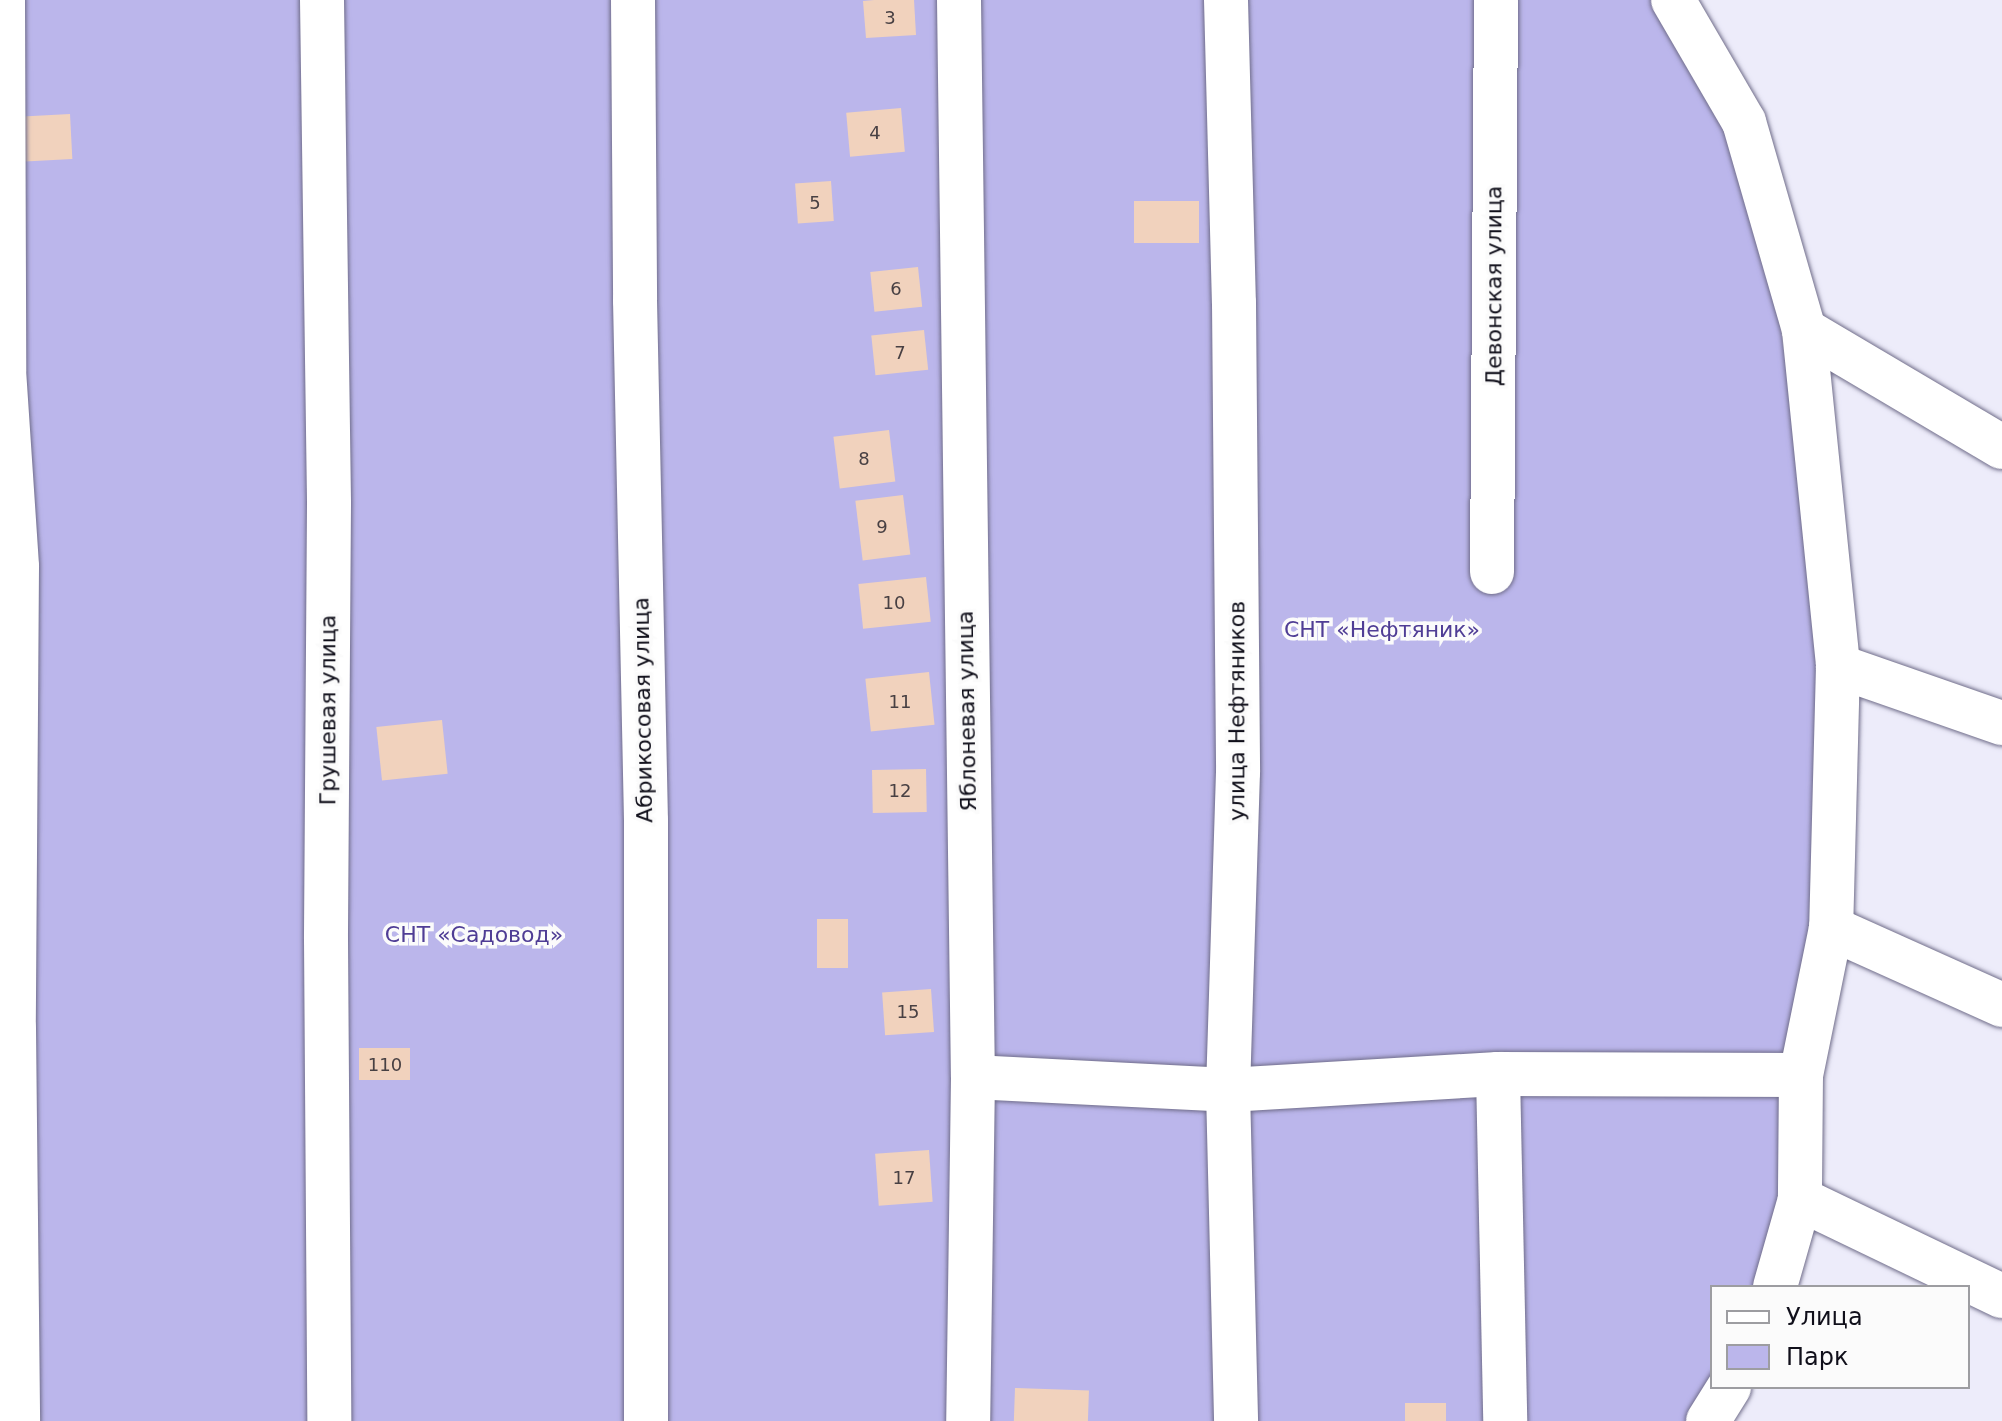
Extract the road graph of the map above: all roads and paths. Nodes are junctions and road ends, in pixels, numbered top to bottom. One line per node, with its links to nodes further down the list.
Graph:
1 (3, 0): 23 (street)
2 (322, 0): 24 (street, Грушевая улица)
3 (633, 0): 25 (street, Абрикосовая улица)
4 (959, 0): 17 (street, Яблоневая улица)
5 (1226, 0): 18 (street, улица Нефтяников)
6 (1496, 0): 10 (street, Девонская улица)
7 (1673, 0): 8 (street)
8 (1804, 330): 9 (street); 11 (street)
9 (2002, 447)
10 (1492, 572)
11 (1838, 666): 12 (street); 13 (street)
12 (2002, 723)
13 (1831, 928): 14 (street); 16 (street)
14 (2002, 1005)
15 (1498, 1074): 16 (street); 18 (street); 28 (street)
16 (1801, 1075): 19 (street)
17 (973, 1077): 18 (street); 26 (street, Яблоневая улица)
18 (1228, 1090): 27 (street, улица Нефтяников)
19 (1800, 1199): 20 (street); 21 (street)
20 (1776, 1285)
21 (2002, 1296)
22 (1728, 1389): 29 (street)
23 (18, 1421)
24 (329, 1421)
25 (646, 1421)
26 (968, 1421)
27 (1236, 1421)
28 (1505, 1421)
29 (1708, 1421)

